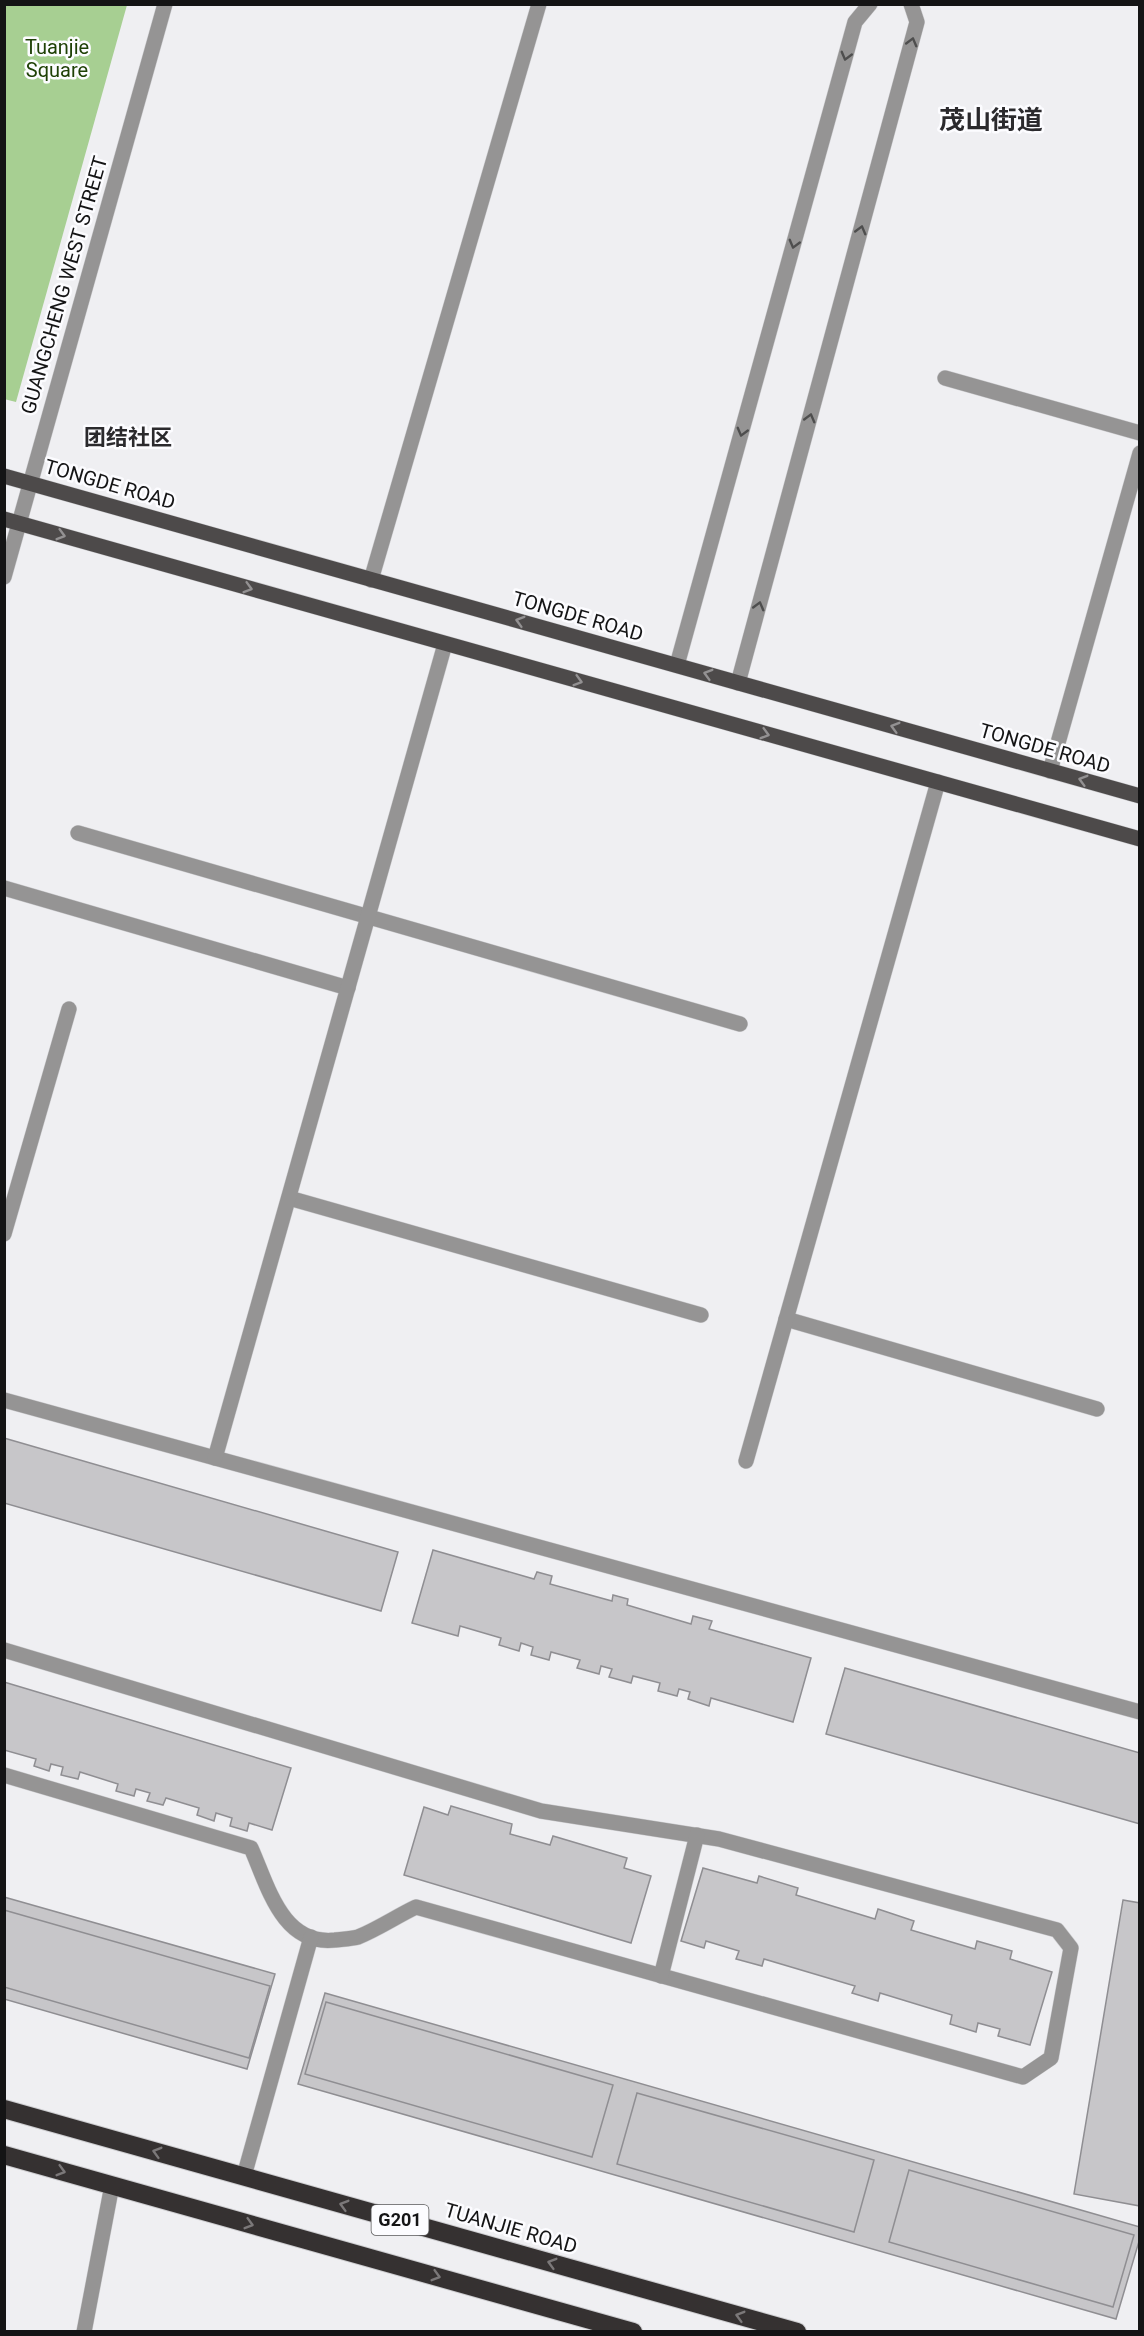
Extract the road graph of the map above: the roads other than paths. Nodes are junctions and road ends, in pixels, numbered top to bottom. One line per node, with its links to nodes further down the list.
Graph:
1 (165, 4): 9 (street, GUANGCHENG WEST STREET)
2 (539, 4): 12 (street)
3 (870, 4): 14 (street, one-way to 14)
4 (911, 4): 15 (street, one-way to 4)
5 (945, 378): 6 (street)
6 (1140, 433)
7 (1140, 453): 16 (street)
8 (4, 476): 9 (main road, TONGDE ROAD)
9 (30, 483): 10 (street, GUANGCHENG WEST STREET); 12 (main road, TONGDE ROAD)
10 (12, 521): 11 (street, GUANGCHENG WEST STREET); 13 (main road, one-way to 13)
11 (4, 577)
12 (371, 580): 14 (main road, TONGDE ROAD, one-way to 12)
13 (445, 644): 17 (main road, one-way to 17); 22 (street)
14 (677, 665): 15 (main road, TONGDE ROAD, one-way to 14)
15 (738, 683): 16 (main road, TONGDE ROAD, one-way to 15)
16 (1050, 771): 18 (main road, TONGDE ROAD, one-way to 16)
17 (938, 782): 20 (main road); 29 (street)
18 (1140, 796)
19 (78, 833): 22 (street)
20 (1140, 839)
21 (4, 888): 23 (street)
22 (368, 916): 23 (street); 25 (street)
23 (348, 988): 26 (street)
24 (69, 1009): 27 (street)
25 (741, 1024)
26 (289, 1197): 28 (street); 32 (street)
27 (4, 1234)
28 (701, 1314)
29 (786, 1319): 31 (street); 33 (street)
30 (4, 1400): 32 (street)
31 (1097, 1409)
32 (215, 1458): 35 (street)
33 (746, 1461)
34 (4, 1650): 37 (street)
35 (1140, 1712)
36 (4, 1775): 38 (street)
37 (697, 1835): 39 (street); 39 (street)
38 (311, 1937): 39 (street); 42 (street)
39 (661, 1976)
40 (4, 2109): 42 (highway, TUANJIE ROAD / G201, one-way to 40)
41 (4, 2155): 43 (highway, G201, one-way to 43)
42 (244, 2176): 46 (highway, TUANJIE ROAD / G201, one-way to 42)
43 (112, 2185): 44 (street); 45 (highway, G201, one-way to 45)
44 (84, 2331)
45 (633, 2331)
46 (796, 2331)

